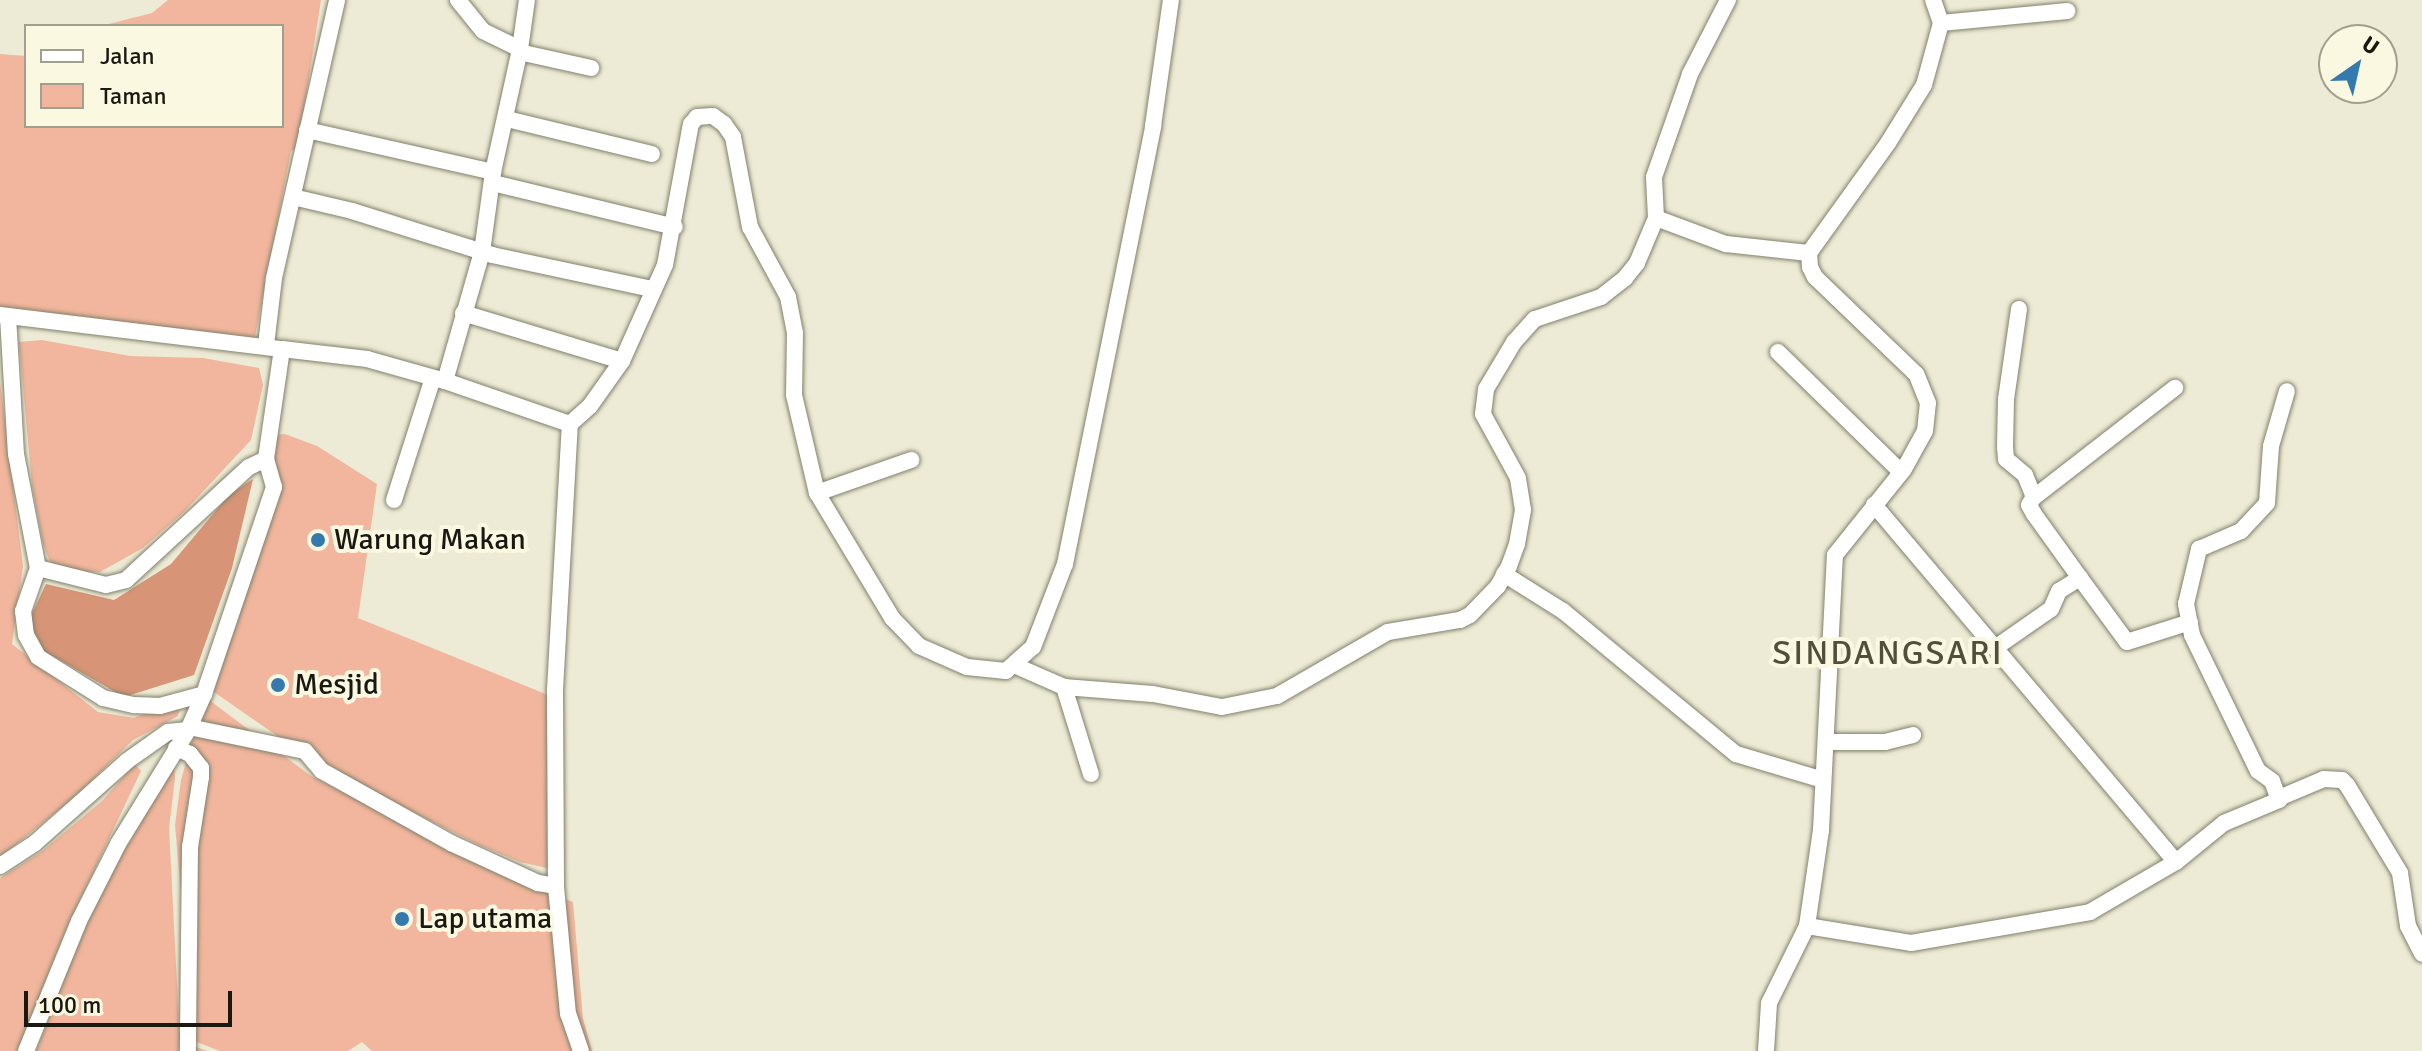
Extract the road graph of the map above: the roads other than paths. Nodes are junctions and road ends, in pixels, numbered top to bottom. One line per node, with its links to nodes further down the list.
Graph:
1 (337, 0): 12 (street)
2 (458, 0): 9 (street)
3 (527, 0): 9 (street)
4 (1171, 0): 43 (street)
5 (1728, 0): 16 (street)
6 (1933, 0): 8 (street)
7 (2067, 11): 8 (street)
8 (1941, 23): 19 (street)
9 (519, 50): 10 (street); 11 (street)
10 (591, 68)
11 (507, 119): 13 (street); 14 (street)
12 (307, 130): 14 (street); 15 (street)
13 (652, 154)
14 (493, 178): 17 (street); 18 (street)
15 (293, 197): 18 (street); 24 (street)
16 (1656, 218): 19 (street); 39 (street)
17 (675, 227): 20 (street); 34 (street)
18 (482, 252): 20 (street); 22 (street)
19 (1809, 253): 33 (street)
20 (652, 289): 26 (street)
21 (2019, 309): 35 (street)
22 (463, 313): 26 (street); 27 (street)
23 (4, 316): 24 (street); 38 (street)
24 (274, 347): 27 (street); 31 (street)
25 (1778, 352): 33 (street)
26 (622, 361): 30 (street)
27 (439, 380): 30 (street); 36 (street)
28 (2175, 388): 35 (street)
29 (2287, 391): 41 (street)
30 (570, 424): 55 (street)
31 (266, 459): 38 (street); 45 (street)
32 (911, 460): 34 (street)
33 (1901, 472): 37 (street)
34 (817, 493): 43 (street)
35 (2034, 497): 40 (street)
36 (394, 500)
37 (1874, 504): 42 (street); 48 (street)
38 (38, 568): 45 (street)
39 (1504, 574): 44 (street); 51 (street)
40 (2080, 578): 41 (street); 42 (street)
41 (2190, 622): 52 (street)
42 (1995, 648): 53 (street)
43 (1014, 665): 44 (street)
44 (1064, 687): 50 (street)
45 (204, 694): 46 (street)
46 (189, 728): 49 (street); 54 (street); 55 (street)
47 (1913, 735): 48 (street)
48 (1826, 742): 51 (street)
49 (176, 748): 58 (street); 59 (street)
50 (1091, 774)
51 (1823, 780): 56 (street)
52 (2279, 798): 53 (street); 57 (street)
53 (2176, 862): 56 (street)
54 (0, 866)
55 (556, 886): 60 (street)
56 (1807, 926): 61 (street)
57 (2422, 954)
58 (189, 1050)
59 (26, 1051)
60 (581, 1051)
61 (1766, 1051)

